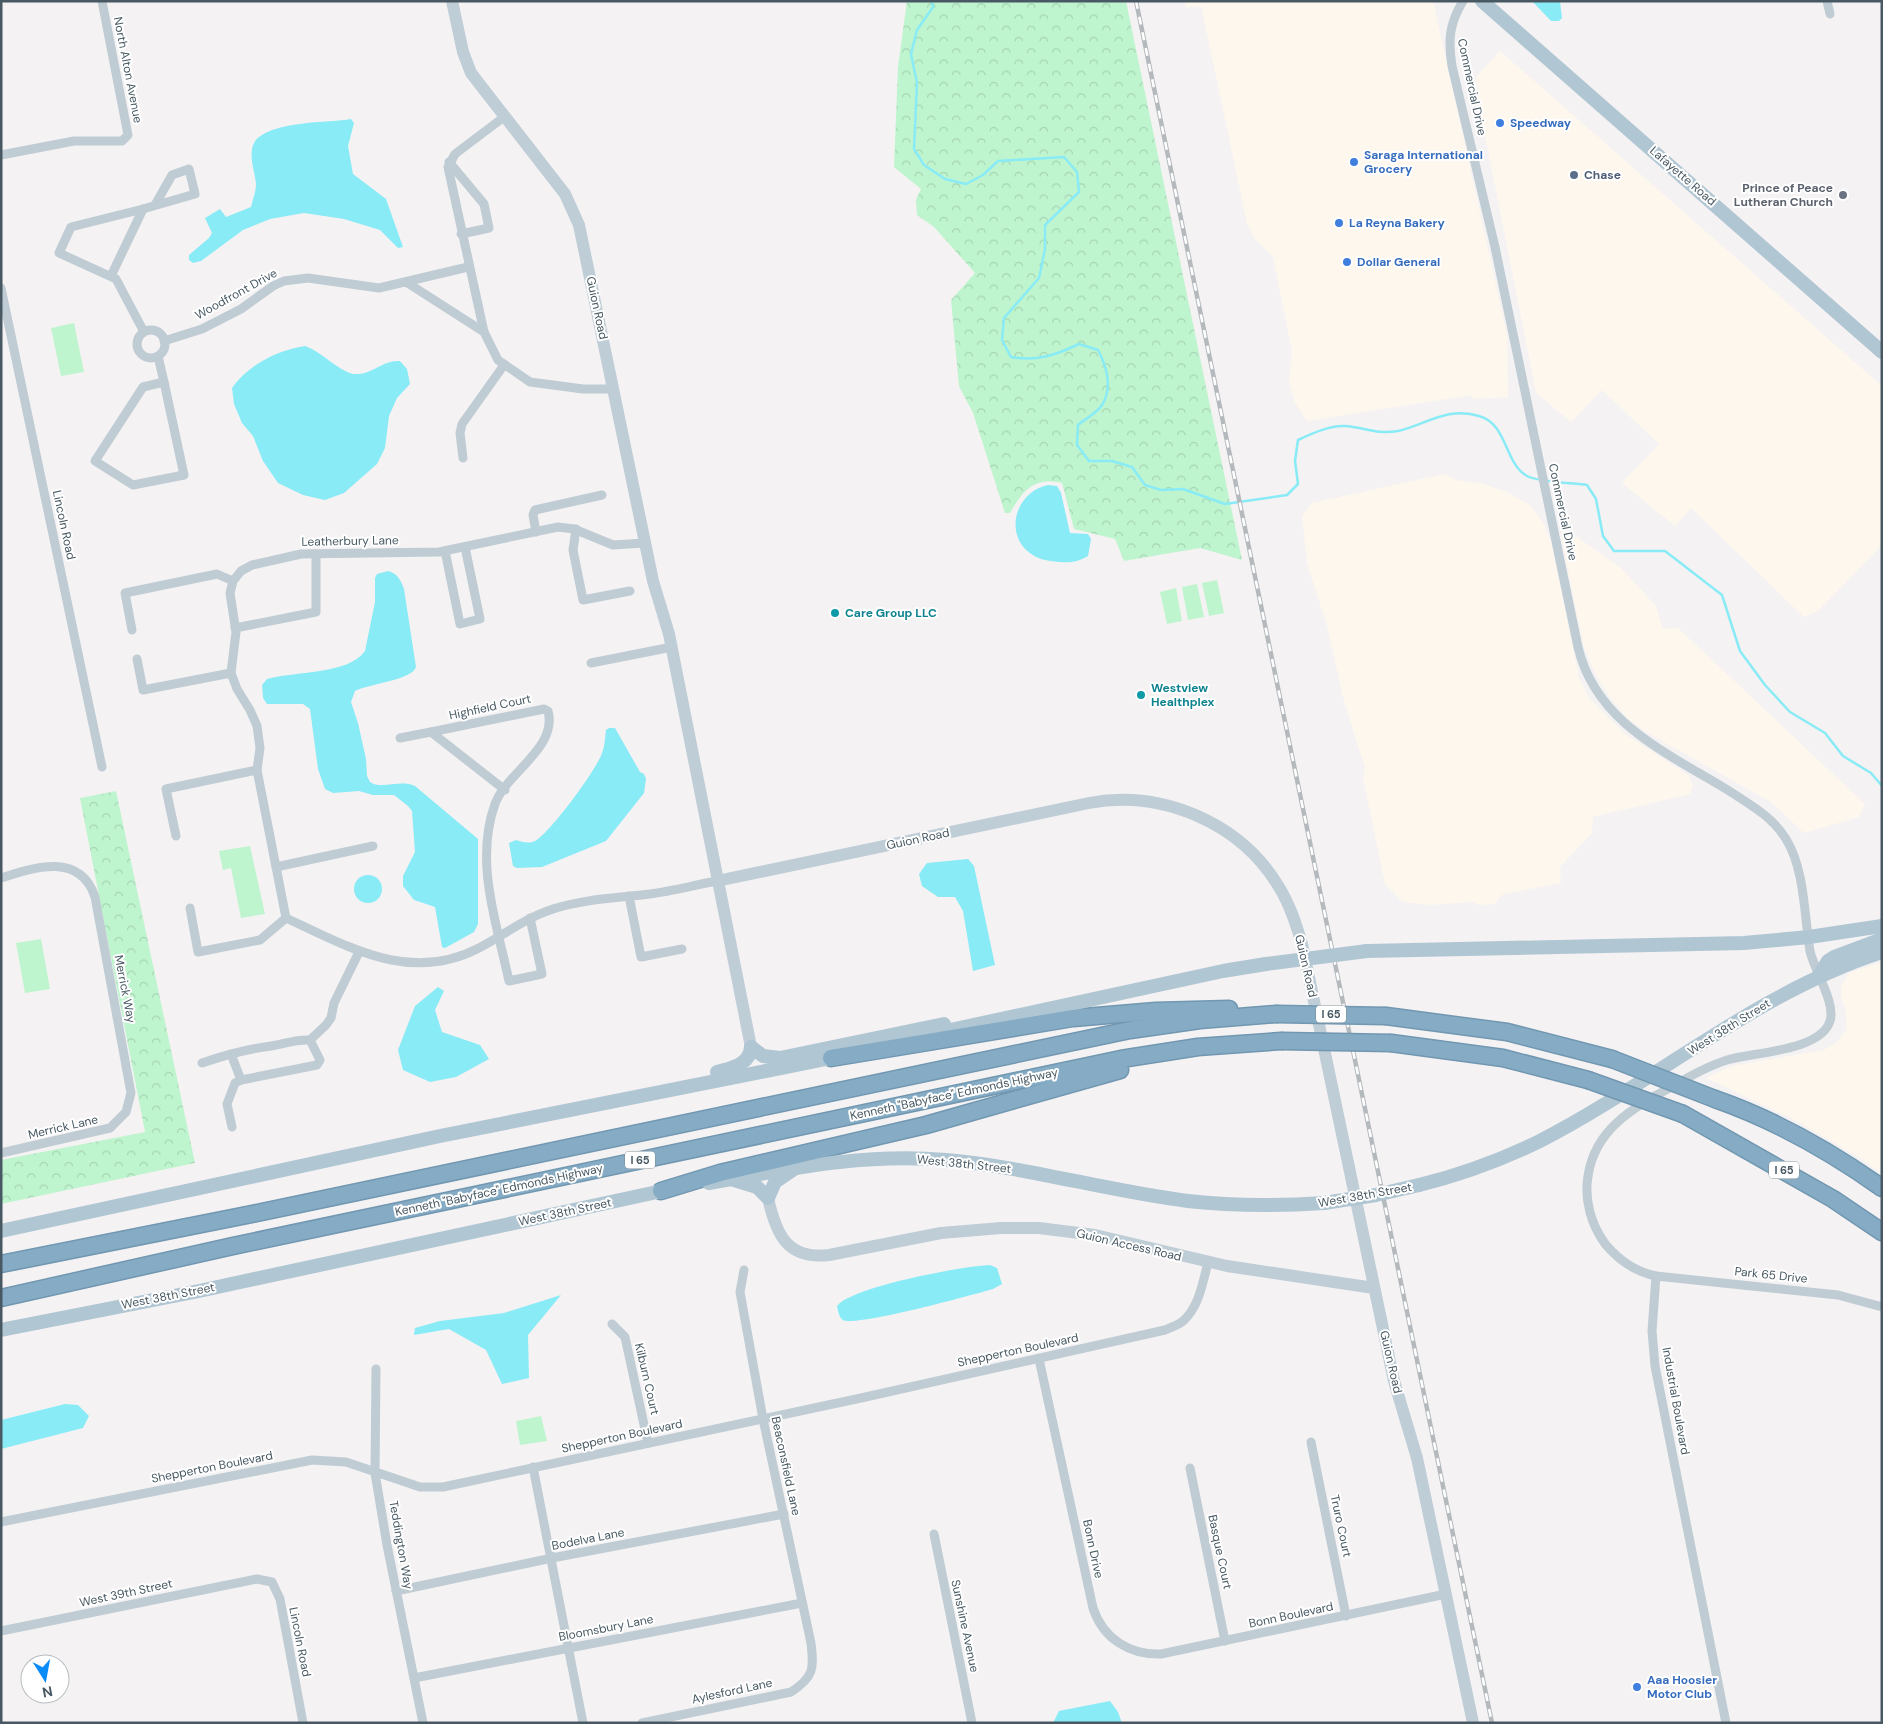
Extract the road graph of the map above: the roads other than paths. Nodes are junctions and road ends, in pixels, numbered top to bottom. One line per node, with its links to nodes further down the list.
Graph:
1 (102, 1): 8 (street, North Alton Avenue)
2 (452, 1): 7 (street, Guion Road)
3 (1463, 1): 57 (street, Commercial Drive)
4 (1482, 1): 20 (main road, Lafayette Road)
5 (1827, 1): 6 (street)
6 (1830, 14)
7 (504, 118): 9 (street); 24 (street, Guion Road)
8 (1, 155)
9 (449, 162): 12 (street); 12 (street)
10 (155, 205): 10 (street); 11 (street)
11 (143, 208): 14 (street); 14 (street)
12 (461, 234): 13 (street)
13 (468, 266): 15 (street, Woodfront Drive); 18 (street)
14 (111, 276): 17 (street)
15 (406, 282): 18 (street); 19 (street, Woodfront Drive)
16 (1, 288): 43 (street, Lincoln Road)
17 (144, 332): 19 (street); 21 (street)
18 (484, 332): 22 (street)
19 (164, 341): 21 (street)
20 (1882, 352)
21 (158, 356): 23 (street)
22 (504, 365): 24 (street); 25 (street)
23 (164, 382): 23 (street)
24 (614, 389): 29 (street, Guion Road)
25 (463, 458)
26 (602, 495): 28 (street)
27 (576, 530): 28 (street, Leatherbury Lane); 29 (street, Leatherbury Lane); 34 (street)
28 (536, 532): 30 (street, Leatherbury Lane)
29 (646, 543): 37 (street, Guion Road)
30 (465, 546): 31 (street, Leatherbury Lane); 31 (street)
31 (445, 551): 32 (street, Leatherbury Lane)
32 (316, 554): 33 (street, Leatherbury Lane); 35 (street)
33 (233, 581): 35 (street); 36 (street)
34 (630, 591)
35 (235, 628): 40 (street)
36 (132, 630)
37 (672, 647): 39 (street); 50 (street, Guion Road)
38 (137, 659): 40 (street)
39 (591, 664)
40 (231, 672): 44 (street)
41 (431, 732): 42 (street, Highfield Court); 45 (street); 45 (street, Highfield Court)
42 (400, 738)
43 (102, 767)
44 (257, 770): 46 (street); 48 (street)
45 (505, 790): 56 (street, Highfield Court)
46 (176, 836)
47 (373, 846): 48 (street)
48 (276, 867): 53 (street)
49 (1, 878): 73 (street, Merrick Way)
50 (717, 881): 51 (street); 67 (street, Guion Road); 87 (street, Guion Road)
51 (629, 896): 54 (street); 59 (street)
52 (190, 908): 53 (street)
53 (286, 918): 60 (street)
54 (530, 918): 56 (street); 56 (street, Highfield Court)
55 (1882, 926): 57 (main road)
56 (499, 936): 60 (street)
57 (1809, 937): 62 (street); 64 (main road, bridge)
58 (1882, 939): 62 (main road)
59 (682, 949)
60 (359, 952): 65 (street)
61 (1882, 952): 62 (main road, West 38th Street)
62 (1818, 977): 76 (main road, West 38th Street, bridge); 86 (street)
63 (1276, 1014): 69 (highway); 78 (highway, I 65, bridge); 84 (highway, I 65)
64 (1019, 1015): 67 (main road); 69 (main road)
65 (312, 1044): 68 (street); 71 (street)
66 (1198, 1047): 79 (highway); 82 (highway, Kenneth "Babyface" Edmonds Highway / I 65, bridge); 88 (highway, Kenneth "Babyface" Edmonds Highway / I 65)
67 (751, 1048): 72 (main road)
68 (231, 1054): 70 (street); 71 (street)
69 (831, 1058): 72 (main road)
70 (202, 1063)
71 (241, 1080): 74 (street)
72 (667, 1090): 81 (main road)
73 (125, 1114): 75 (street, Merrick Lane)
74 (232, 1127)
75 (1, 1153)
76 (798, 1166): 77 (main road, West 38th Street); 80 (main road)
77 (731, 1179): 79 (main road, West 38th Street); 80 (main road)
78 (1882, 1188)
79 (661, 1191): 90 (main road, West 38th Street)
80 (768, 1198): 83 (street, Guion Access Road)
81 (1, 1231)
82 (1882, 1232)
83 (1208, 1262): 87 (street, Guion Access Road); 94 (street, Shepperton Boulevard)
84 (1, 1264)
85 (744, 1270): 96 (street, Beaconsfield Lane)
86 (1656, 1276): 89 (street, Park 65 Drive); 123 (street, Industrial Boulevard)
87 (1374, 1288): 108 (street, Guion Road)
88 (1, 1298)
89 (1882, 1307)
90 (31, 1323): 92 (main road, West 38th Street); 93 (main road)
91 (612, 1324): 98 (street, Kilburn Court)
92 (1, 1330)
93 (1, 1336)
94 (1039, 1359): 96 (street, Shepperton Boulevard); 114 (street, Bonn Drive)
95 (376, 1369): 101 (street, Teddington Way)
96 (763, 1419): 98 (street, Shepperton Boulevard); 102 (street, Beaconsfield Lane)
97 (1311, 1442): 110 (street, Truro Court)
98 (648, 1443): 99 (street, Shepperton Boulevard)
99 (533, 1467): 101 (street, Shepperton Boulevard); 105 (street)
100 (1190, 1468): 112 (street, Basque Court)
101 (375, 1472): 103 (street, Shepperton Boulevard); 107 (street, Teddington Way)
102 (784, 1514): 105 (street, Bodelva Lane); 109 (street, Beaconsfield Lane)
103 (1, 1522)
104 (934, 1534): 121 (street, Sunshine Avenue)
105 (552, 1558): 107 (street, Bodelva Lane); 113 (street)
106 (257, 1579): 111 (street, West 39th Street); 117 (street, Lincoln Road)
107 (396, 1591): 116 (street, Teddington Way)
108 (1446, 1594): 110 (street, Bonn Boulevard); 122 (street, Guion Road)
109 (802, 1603): 113 (street, Bloomsbury Lane); 115 (street, Beaconsfield Lane)
110 (1346, 1616): 112 (street, Bonn Boulevard)
111 (1, 1631)
112 (1225, 1641): 114 (street, Bonn Boulevard)
113 (569, 1648): 116 (street, Bloomsbury Lane); 119 (street)
114 (1141, 1653)
115 (814, 1666): 120 (street, Aylesford Lane)
116 (414, 1678): 118 (street, Teddington Way)
117 (303, 1723)
118 (423, 1723)
119 (583, 1723)
120 (642, 1723)
121 (972, 1723)
122 (1473, 1723)
123 (1726, 1723)

